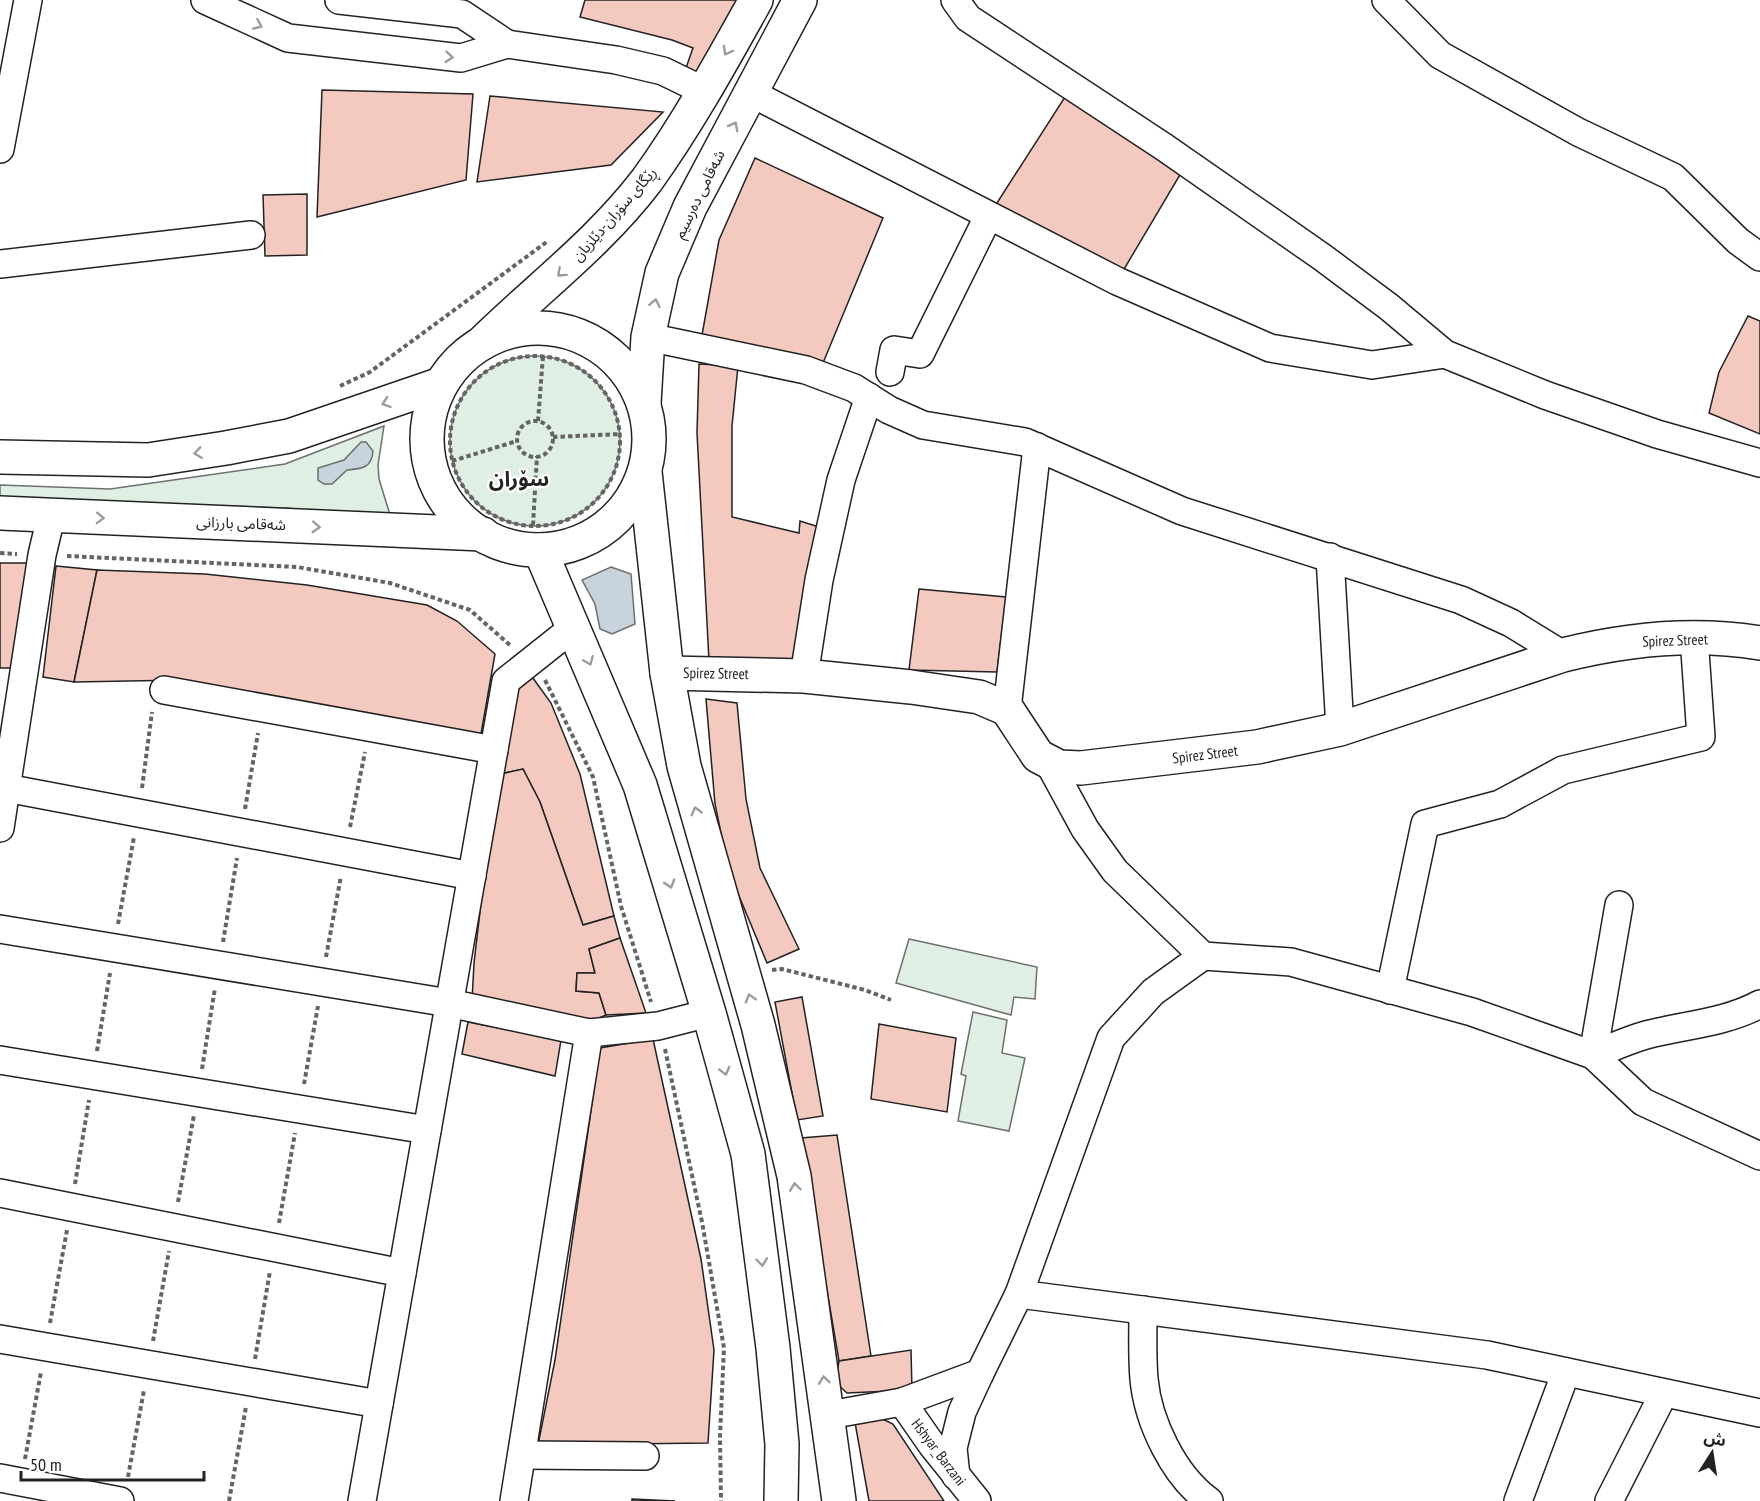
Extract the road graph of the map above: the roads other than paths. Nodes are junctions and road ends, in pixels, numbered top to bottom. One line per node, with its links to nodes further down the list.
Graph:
1 (28, 0): 9 (street)
2 (205, 0): 8 (street, one-way to 8)
3 (339, 0): 8 (street)
4 (756, 0): 10 (main road, ڕێگای سۆران-دێلزیان, one-way to 10)
5 (800, 0): 11 (main road, شەقامی دەرسیم)
6 (955, 0): 19 (street)
7 (1386, 0): 15 (street)
8 (507, 45): 10 (street)
9 (5, 91): 12 (street)
10 (704, 92): 18 (main road, ڕێگای سۆران-دێلزیان, one-way to 18)
11 (751, 93): 13 (street); 17 (main road, شەقامی دەرسیم, one-way to 11)
12 (0, 149)
13 (988, 217): 19 (street); 20 (street)
14 (251, 235): 16 (street)
15 (1760, 257)
16 (0, 264)
17 (648, 337): 22 (street); 23 (main road, شەقامی دەرسیم)
18 (482, 344): 21 (main road); 23 (main road)
19 (1444, 354): 26 (street)
20 (890, 372)
21 (441, 384): 25 (main road, one-way to 25); 30 (main road)
22 (868, 397): 24 (street); 38 (street)
23 (644, 403): 27 (main road)
24 (1037, 447): 32 (street); 40 (street)
25 (0, 457)
26 (1760, 463)
27 (645, 472): 31 (main road); 37 (main road)
28 (0, 513): 29 (main road, شەقامی بارزانی)
29 (51, 517): 30 (main road, شەقامی بارزانی, one-way to 30); 44 (street)
30 (483, 534): 31 (main road)
31 (537, 538): 33 (main road)
32 (1330, 557): 36 (street); 41 (street)
33 (574, 627): 42 (street); 53 (main road, one-way to 53)
34 (1694, 638): 35 (main road, Spirez Street); 36 (main road, Spirez Street); 50 (street)
35 (1760, 643)
36 (1563, 655): 41 (main road, Spirez Street)
37 (667, 673): 38 (main road, Spirez Street); 70 (main road, one-way to 37)
38 (804, 676): 40 (main road, Spirez Street)
39 (164, 690): 42 (street)
40 (1007, 709): 43 (main road)
41 (1340, 729): 43 (main road, Spirez Street)
42 (494, 750): 46 (street)
43 (1049, 763): 49 (street)
44 (6, 788): 45 (street); 46 (street)
45 (0, 828)
46 (472, 876): 51 (street)
47 (1619, 905): 55 (street)
48 (0, 929): 51 (street)
49 (1203, 956): 50 (street); 61 (street)
50 (1390, 990): 55 (street)
51 (449, 1003): 54 (street); 57 (street)
52 (1760, 1004): 55 (street)
53 (709, 1013): 54 (street); 78 (main road, one-way to 78)
54 (589, 1033): 71 (street)
55 (1593, 1055): 58 (street)
56 (0, 1060): 57 (street)
57 (427, 1130): 60 (street)
58 (1760, 1156)
59 (0, 1193): 60 (street)
60 (402, 1273): 68 (street)
61 (1019, 1294): 62 (street); 65 (street)
62 (1143, 1310): 64 (street); 81 (street)
63 (0, 1339): 68 (street)
64 (1566, 1372): 66 (street); 82 (street)
65 (980, 1373): 67 (street); 73 (street)
66 (1664, 1393): 69 (street); 83 (street)
67 (902, 1402): 70 (street); 73 (street, Hshyar_Barzani)
68 (379, 1404): 76 (street)
69 (1760, 1413)
70 (829, 1415): 79 (main road)
71 (523, 1455): 72 (street); 77 (street)
72 (645, 1456)
73 (956, 1476): 80 (street, Hshyar_Barzani)
74 (11, 1480): 75 (street)
75 (124, 1490)
76 (362, 1501)
77 (514, 1501)
78 (781, 1501)
79 (839, 1501)
80 (977, 1501)
81 (1209, 1501)
82 (1518, 1501)
83 (1609, 1501)

